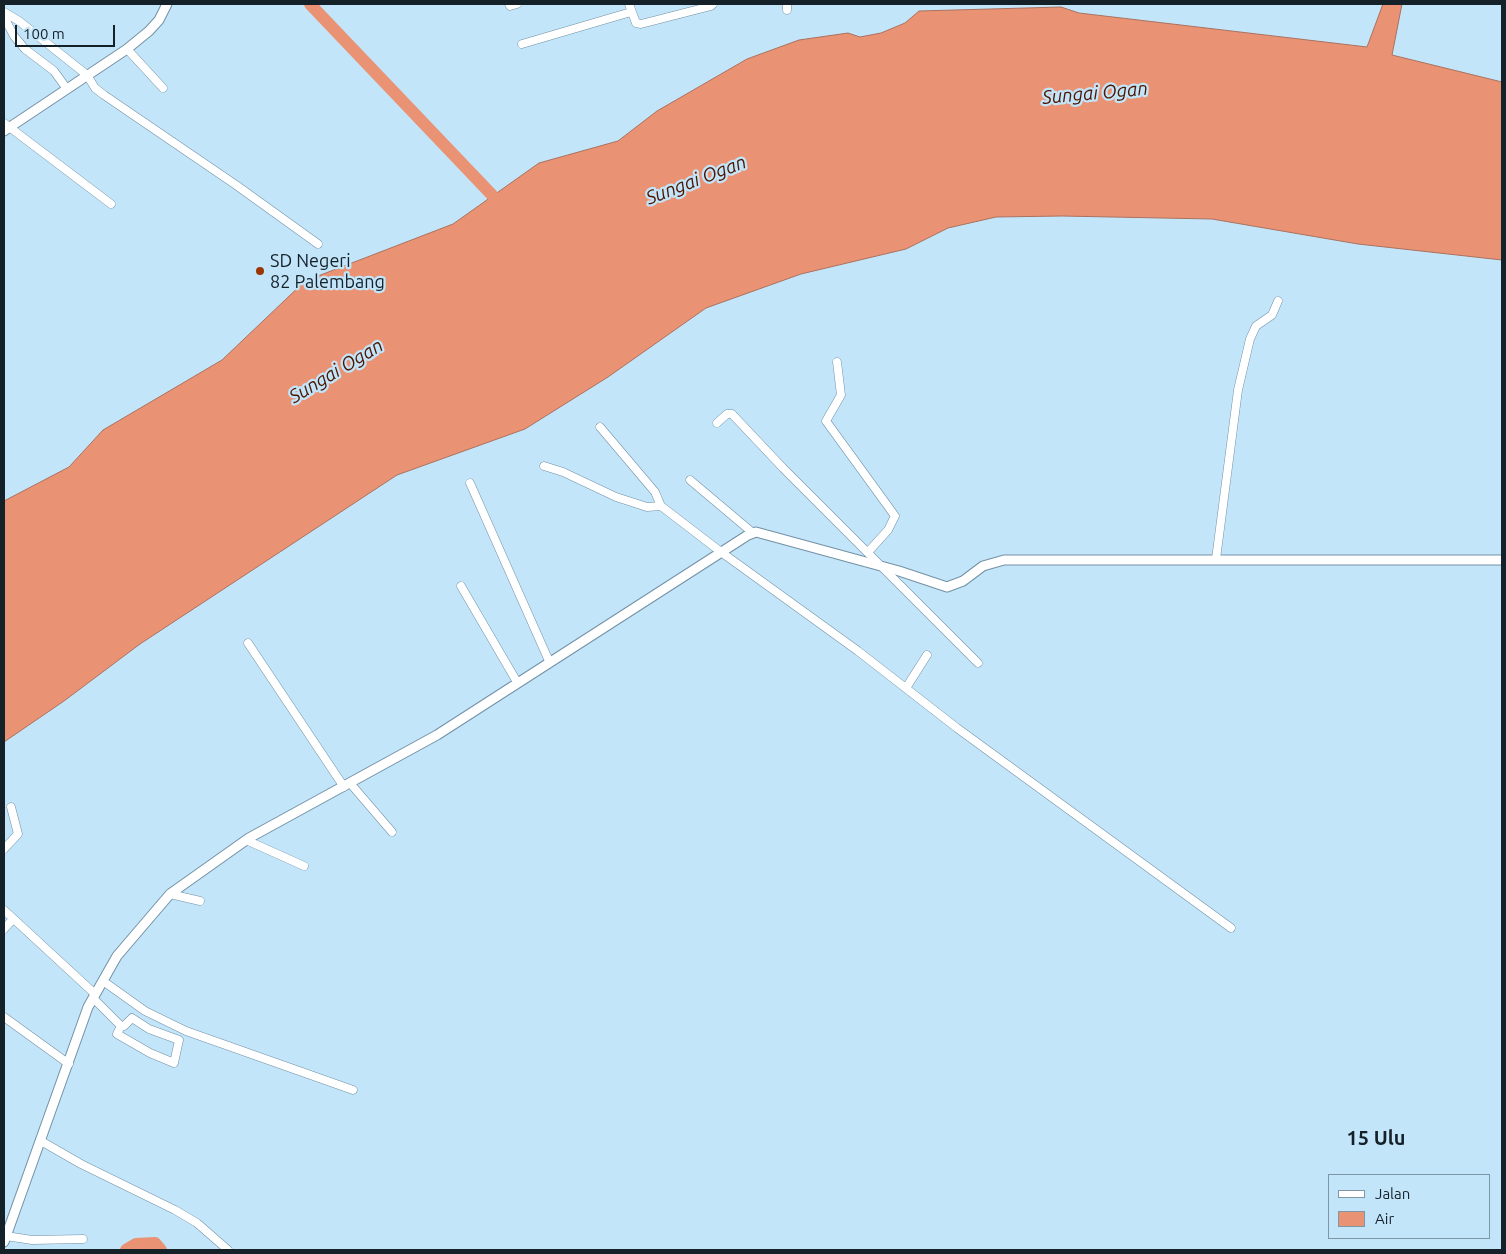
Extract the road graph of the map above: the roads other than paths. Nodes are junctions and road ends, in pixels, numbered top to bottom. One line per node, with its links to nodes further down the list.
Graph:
1 (167, 4): 9 (street)
2 (509, 4): 3 (street)
3 (517, 4)
4 (712, 4): 5 (street)
5 (630, 8): 8 (street)
6 (4, 12): 7 (street)
7 (7, 19): 10 (street); 12 (street)
8 (522, 44)
9 (127, 49): 10 (street); 11 (street)
10 (88, 75): 12 (street); 15 (street)
11 (163, 88)
12 (67, 89): 13 (street)
13 (6, 127): 14 (street)
14 (111, 204)
15 (318, 244)
16 (1278, 301): 27 (street)
17 (837, 362): 26 (street)
18 (717, 423): 26 (street)
19 (600, 426): 23 (street)
20 (544, 466): 23 (street)
21 (690, 480): 24 (street)
22 (470, 484): 33 (street)
23 (662, 506): 25 (street)
24 (750, 534): 25 (street); 29 (street)
25 (721, 552): 33 (street); 36 (street)
26 (868, 552): 29 (street)
27 (1216, 559): 28 (street); 29 (street)
28 (1502, 560)
29 (882, 566): 34 (street)
30 (461, 586): 35 (street)
31 (248, 643): 37 (street)
32 (927, 655): 36 (street)
33 (549, 661): 35 (street)
34 (978, 663)
35 (517, 682): 37 (street)
36 (907, 686): 47 (street)
37 (347, 785): 39 (street); 40 (street)
38 (11, 807): 41 (street)
39 (392, 832)
40 (246, 840): 42 (street); 43 (street)
41 (4, 849)
42 (304, 866)
43 (170, 894): 44 (street); 49 (street)
44 (200, 901)
45 (4, 910): 46 (street)
46 (13, 919): 48 (street); 50 (street)
47 (1231, 928)
48 (4, 929)
49 (103, 981): 50 (street); 54 (street)
50 (94, 996): 52 (street); 53 (street)
51 (4, 1017): 53 (street)
52 (121, 1026): 52 (street)
53 (69, 1064): 55 (street)
54 (352, 1090)
55 (41, 1141): 56 (street); 58 (street)
56 (5, 1236): 57 (street)
57 (83, 1239)
58 (228, 1250)

